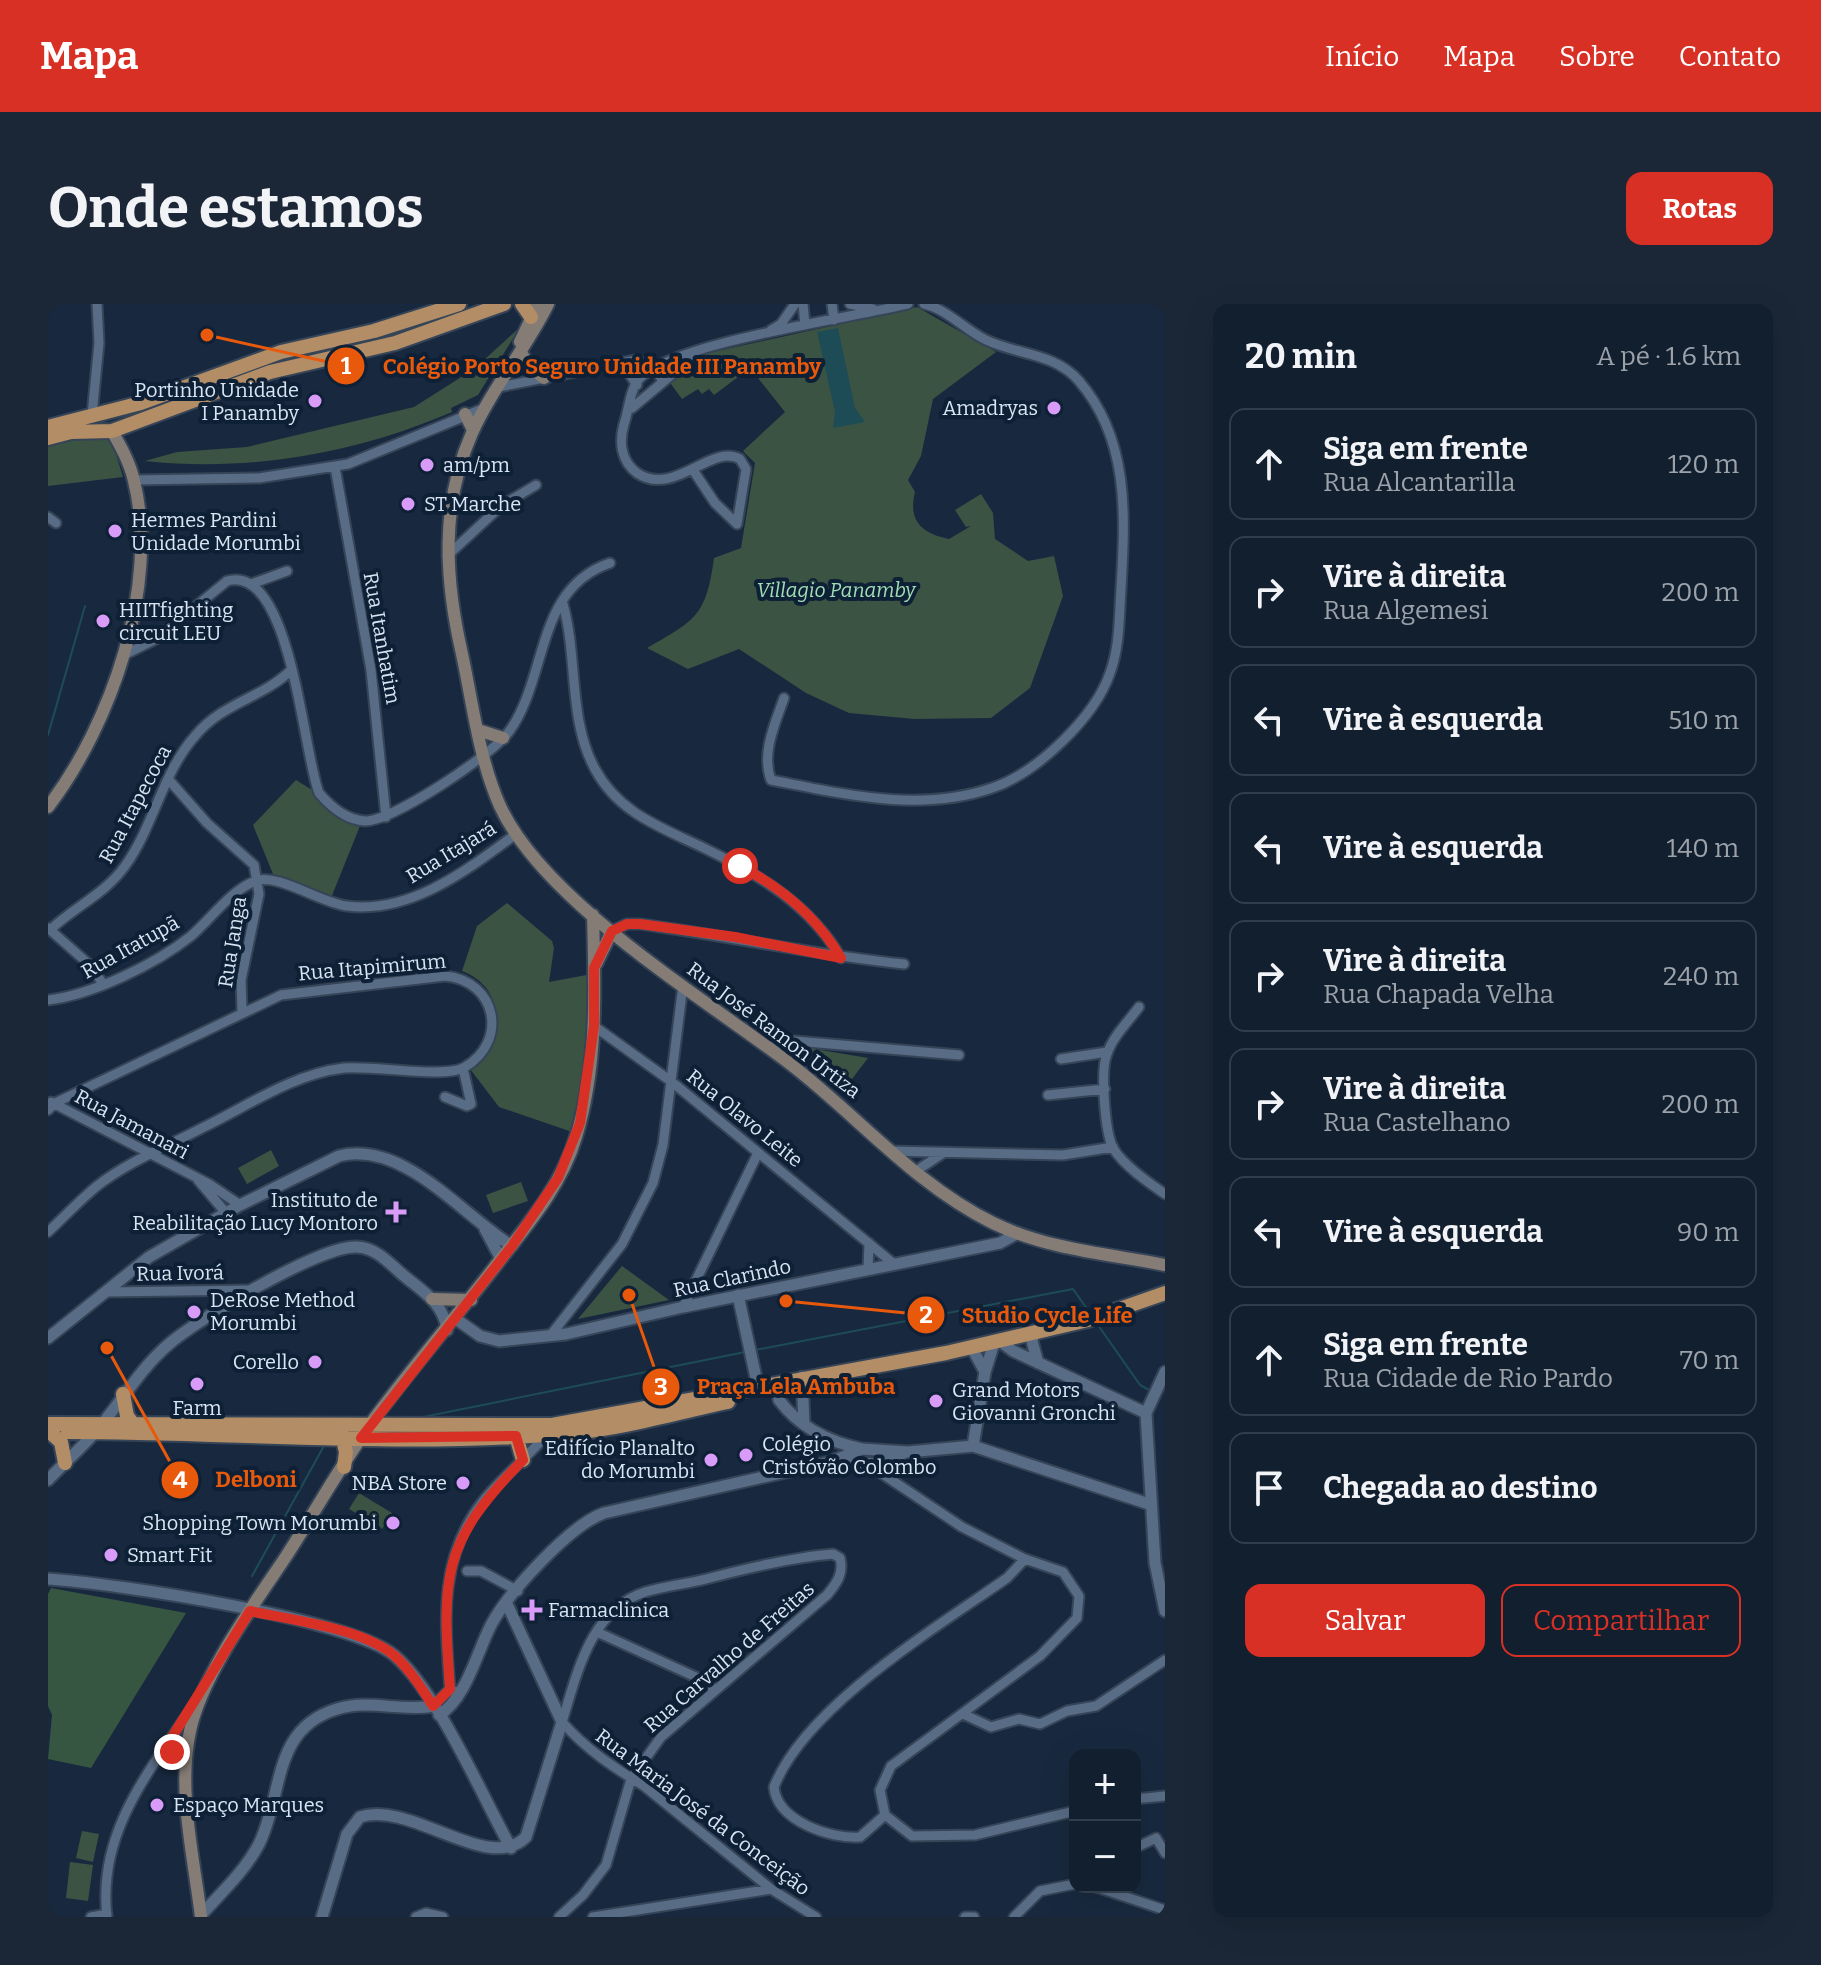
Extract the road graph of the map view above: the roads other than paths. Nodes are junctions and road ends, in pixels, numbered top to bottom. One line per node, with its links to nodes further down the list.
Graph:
1 (97, 304): 31 (street)
2 (504, 304): 11 (main road)
3 (522, 304): 12 (main road)
4 (548, 304): 18 (main road, Rua José Ramon Urtiza)
5 (795, 304): 16 (street)
6 (803, 304): 15 (street)
7 (832, 304): 14 (street)
8 (850, 304): 13 (street)
9 (908, 304): 13 (street)
10 (924, 304): 50 (street)
11 (462, 308): 21 (main road); 26 (main road)
12 (534, 310): 24 (main road, Rua José Ramon Urtiza)
13 (880, 311): 14 (street)
14 (834, 320): 15 (street)
15 (805, 325): 16 (street)
16 (764, 335): 17 (street)
17 (696, 353): 20 (street); 23 (street)
18 (522, 354): 22 (main road); 24 (main road, Rua José Ramon Urtiza)
19 (621, 362): 20 (street); 22 (street); 25 (street)
20 (654, 367): 23 (street); 25 (street)
21 (229, 370): 26 (main road); 28 (main road)
22 (544, 378): 24 (street)
23 (663, 381): 27 (street)
24 (501, 382): 29 (main road, Rua José Ramon Urtiza)
25 (636, 383): 27 (street); 30 (street)
26 (221, 389): 33 (main road)
27 (645, 394): 30 (street)
28 (141, 403): 31 (main road); 36 (main road)
29 (487, 407): 32 (street); 35 (main road, Rua José Ramon Urtiza)
30 (628, 412): 40 (street)
31 (97, 414): 34 (main road)
32 (465, 414): 35 (main road); 39 (street)
33 (129, 426): 36 (main road); 38 (main road)
34 (48, 427)
35 (473, 430): 43 (main road, Rua José Ramon Urtiza)
36 (112, 431): 37 (main road); 38 (main road)
37 (48, 438)
38 (126, 458): 41 (main road)
39 (335, 467): 41 (street); 56 (street, Rua Itanhatim)
40 (693, 470): 40 (street)
41 (134, 480): 48 (main road)
42 (536, 485): 43 (street)
43 (447, 556): 51 (main road, Rua José Ramon Urtiza)
44 (610, 563): 47 (street)
45 (287, 571): 46 (street)
46 (251, 584): 48 (street); 49 (street)
47 (563, 604): 52 (street); 62 (street)
48 (122, 656): 55 (main road)
49 (291, 670): 54 (street, Rua Itapecoca); 56 (street)
50 (784, 698)
51 (478, 730): 52 (main road); 53 (main road, Rua José Ramon Urtiza)
52 (503, 738): 53 (street)
53 (484, 755): 56 (street); 57 (main road, Rua José Ramon Urtiza)
54 (169, 780): 58 (street); 60 (street, Rua Itapecoca)
55 (48, 807)
56 (386, 817)
57 (516, 834): 58 (street, Rua Itajará); 59 (main road, Rua José Ramon Urtiza)
58 (258, 879): 65 (street, Rua Itatupã); 69 (street, Rua Janga)
59 (593, 915): 61 (main road, Rua José Ramon Urtiza); 64 (main road)
60 (49, 929): 65 (street)
61 (612, 931): 62 (street); 64 (main road); 66 (main road, Rua José Ramon Urtiza)
62 (841, 958): 63 (street)
63 (904, 964)
64 (594, 968): 70 (main road)
65 (103, 984): 67 (street, Rua Itatupã)
66 (683, 985): 71 (main road, Rua José Ramon Urtiza); 76 (street)
67 (48, 1000)
68 (1139, 1007): 72 (street)
69 (242, 1010): 75 (street, Rua Itapimirum); 80 (street, Rua Itapimirum)
70 (594, 1026): 76 (street, Rua Olavo Leite); 95 (main road)
71 (767, 1047): 73 (street); 82 (main road, Rua José Ramon Urtiza)
72 (1107, 1052): 74 (street); 77 (street)
73 (959, 1055)
74 (1061, 1059)
75 (463, 1068): 79 (street); 85 (street)
76 (672, 1082): 83 (street, Rua Olavo Leite); 110 (street)
77 (1105, 1089): 78 (street); 81 (street)
78 (1048, 1095)
79 (445, 1097)
80 (50, 1105): 85 (street, Rua Jamanari)
81 (1113, 1147): 84 (street); 88 (street)
82 (891, 1151): 84 (street); 86 (main road, Rua José Ramon Urtiza)
83 (758, 1153): 94 (street, Rua Olavo Leite); 106 (street)
84 (943, 1153): 86 (street)
85 (150, 1154): 87 (street, Rua Jamanari); 92 (street)
86 (916, 1171): 93 (main road, Rua José Ramon Urtiza)
87 (198, 1180): 89 (street, Rua Jamanari); 90 (street, Rua Jamanari)
88 (1165, 1194)
89 (240, 1205): 90 (street); 91 (street)
90 (226, 1213): 101 (street)
91 (485, 1229): 95 (street); 96 (street)
92 (48, 1232)
93 (1018, 1233): 97 (street, Rua Clarindo); 98 (main road, Rua José Ramon Urtiza)
94 (869, 1243): 97 (street, Rua Olavo Leite); 99 (street)
95 (512, 1246): 96 (main road)
96 (501, 1259): 105 (main road)
97 (894, 1264): 99 (street, Rua Clarindo)
98 (1165, 1265)
99 (868, 1269): 103 (street, Rua Clarindo)
100 (256, 1290): 101 (street, Rua Ivorá); 104 (street); 120 (street)
101 (106, 1292): 111 (street)
102 (1165, 1293): 109 (main road)
103 (738, 1295): 106 (street, Rua Clarindo); 119 (street)
104 (432, 1299): 105 (main road); 108 (street)
105 (471, 1300): 107 (main road)
106 (683, 1307): 110 (street, Rua Clarindo)
107 (456, 1319): 108 (main road); 110 (street, Rua Clarindo)
108 (447, 1330): 128 (main road)
109 (1034, 1333): 112 (main road); 114 (street)
110 (550, 1336)
111 (48, 1338)
112 (997, 1342): 113 (main road); 114 (street); 115 (street)
113 (972, 1348): 115 (street); 117 (main road)
114 (1038, 1363): 121 (street)
115 (985, 1372): 131 (street)
116 (1165, 1372): 121 (street)
117 (802, 1382): 118 (main road); 122 (street)
118 (780, 1386): 119 (main road); 122 (street); 127 (main road)
119 (758, 1387): 127 (main road)
120 (123, 1394): 123 (street); 124 (main road)
121 (1146, 1413): 141 (street)
122 (805, 1425): 130 (street)
123 (99, 1427): 124 (main road); 125 (main road); 136 (street)
124 (137, 1429): 126 (main road)
125 (49, 1430): 136 (main road)
126 (340, 1430): 128 (main road); 138 (main road)
127 (550, 1430): 128 (main road); 129 (main road); 134 (street)
128 (365, 1432): 129 (main road); 138 (main road)
129 (516, 1436): 134 (main road)
130 (834, 1443): 132 (street); 135 (street)
131 (973, 1446): 133 (street); 141 (street)
132 (868, 1450): 133 (street); 135 (street); 137 (street)
133 (908, 1452): 137 (street)
134 (523, 1460): 151 (street)
135 (849, 1462): 137 (street); 140 (street); 145 (street)
136 (65, 1463): 139 (street)
137 (882, 1463): 140 (street)
138 (344, 1467): 147 (main road)
139 (48, 1480)
140 (900, 1486): 142 (street)
141 (1149, 1504): 148 (street)
142 (1025, 1559): 155 (street); 163 (street)
143 (467, 1571): 145 (street)
144 (48, 1579): 147 (street)
145 (518, 1591): 146 (street)
146 (507, 1604): 151 (street); 156 (street, Rua Maria José da Conceição)
147 (250, 1611): 153 (main road); 154 (street)
148 (1165, 1611)
149 (597, 1632): 152 (street); 152 (street, Rua Carvalho de Freitas); 156 (street, Rua Carvalho de Freitas)
150 (1165, 1660): 155 (street)
151 (454, 1691): 154 (street)
152 (714, 1691): 159 (street, Rua Carvalho de Freitas)
153 (198, 1700): 157 (street); 158 (main road)
154 (436, 1710): 165 (street); 172 (street)
155 (963, 1714): 163 (street)
156 (562, 1722): 159 (street, Rua Maria José da Conceição); 165 (street, Rua Carvalho de Freitas)
157 (161, 1755): 158 (street); 171 (street)
158 (186, 1764): 172 (main road)
159 (631, 1779): 168 (street, Rua Maria José da Conceição); 177 (street, Rua Carvalho de Freitas)
160 (1165, 1796): 161 (street)
161 (1141, 1798)
162 (1069, 1812): 163 (street)
163 (885, 1815)
164 (1141, 1845): 166 (street)
165 (511, 1848): 174 (street)
166 (1165, 1853)
167 (1069, 1885): 182 (street)
168 (771, 1889): 178 (street); 179 (street, Rua Maria José da Conceição)
169 (1114, 1893): 170 (street)
170 (1165, 1910)
171 (107, 1916): 173 (street)
172 (201, 1916)
173 (91, 1917)
174 (322, 1917)
175 (416, 1917): 176 (street)
176 (443, 1917)
177 (559, 1917)
178 (593, 1917)
179 (816, 1917)
180 (965, 1917): 181 (street)
181 (974, 1917)
182 (1014, 1917)

